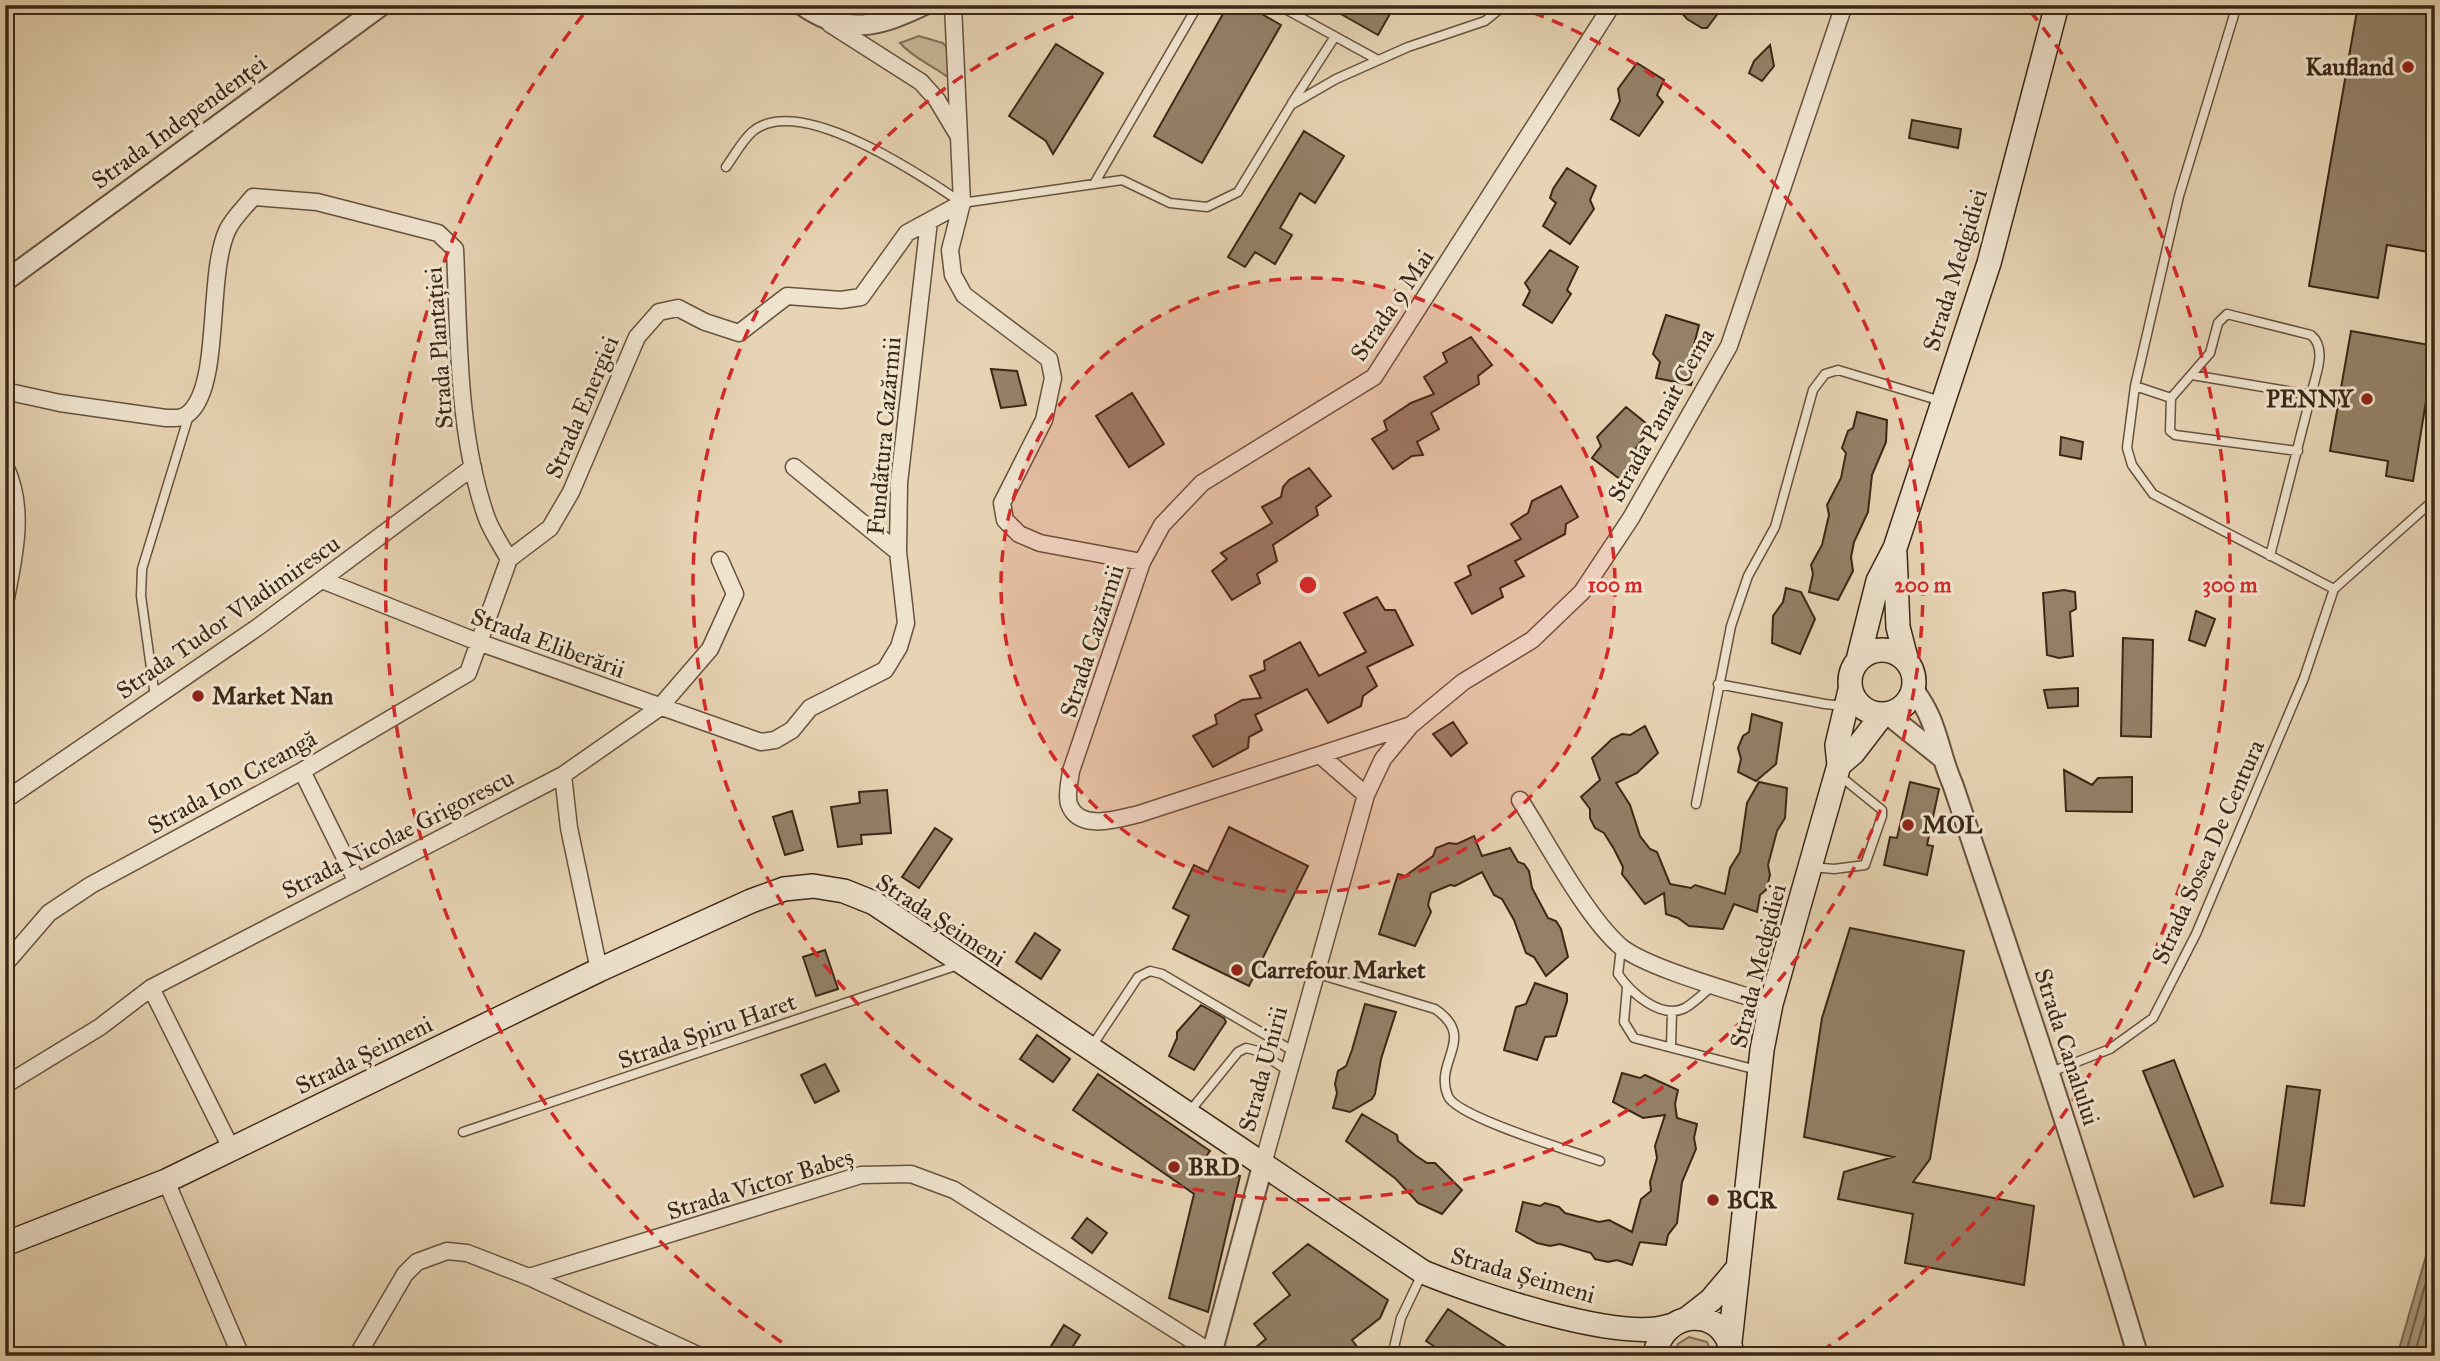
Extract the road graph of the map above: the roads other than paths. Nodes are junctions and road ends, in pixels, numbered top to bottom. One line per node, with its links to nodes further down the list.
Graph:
1 (382, 5): 21 (street, Strada Independenței)
2 (802, 5): 12 (street)
3 (924, 5): 12 (street)
4 (953, 5): 16 (street)
5 (1198, 5): 18 (lane)
6 (1278, 5): 13 (lane)
7 (1505, 5): 14 (lane)
8 (1612, 5): 39 (street, Strada 9 Mai)
9 (1844, 5): 51 (street, Strada Panait Cerna)
10 (2057, 5): 27 (main road, Strada Medgidiei)
11 (2237, 5): 23 (lane)
12 (824, 21): 16 (street)
13 (1334, 38): 14 (lane); 15 (lane)
14 (1378, 60): 15 (lane)
15 (1291, 106): 18 (lane)
16 (961, 140): 19 (street)
17 (726, 167): 19 (lane)
18 (1094, 184): 19 (lane)
19 (962, 203): 20 (street, Strada Energiei); 39 (street, Strada Cazărmii)
20 (929, 221): 35 (street, Fundătura Cazărmii); 37 (street, Strada Energiei)
21 (5, 281)
22 (2192, 375): 25 (lane); 25 (lane); 26 (lane)
23 (2136, 387): 26 (lane); 36 (lane)
24 (5, 391): 28 (street)
25 (2311, 395): 29 (lane)
26 (2171, 398): 29 (lane)
27 (1941, 401): 34 (main road, Strada Medgidiei); 46 (lane)
28 (190, 412): 31 (street, Strada Plantației); 48 (lane)
29 (2298, 452): 36 (lane)
30 (5, 466): 42 (street)
31 (473, 467): 37 (street, Strada Plantației); 40 (street, Strada Tudor Vladimirescu)
32 (794, 467): 35 (street)
33 (2435, 499): 41 (lane)
34 (1895, 548): 44 (main road, Strada Medgidiei); 45 (main road, Strada Medgidiei)
35 (898, 552): 52 (street, Fundătura Cazărmii)
36 (2270, 556): 41 (lane)
37 (509, 559): 43 (street)
38 (720, 560): 50 (street, Strada Nicolae Grigorescu)
39 (1142, 562): 53 (street, Strada Cazărmii)
40 (322, 580): 43 (street, Strada Eliberării); 48 (street, Strada Tudor Vladimirescu)
41 (2334, 589): 79 (lane, Strada Sosea De Centura)
42 (5, 603)
43 (478, 642): 50 (street, Strada Eliberării); 56 (street, Strada Ion Creangă)
44 (1858, 660): 45 (main road); 49 (main road)
45 (1906, 662): 47 (main road)
46 (1718, 684): 49 (lane); 61 (lane)
47 (1913, 689): 49 (main road); 54 (street, Strada Canalului)
48 (155, 697): 59 (street, Strada Tudor Vladimirescu)
49 (1866, 706): 54 (street, Strada Canalului); 55 (main road, Strada Medgidiei); 55 (main road, Strada Medgidiei)
50 (659, 708): 52 (street, Strada Eliberării); 57 (street, Strada Nicolae Grigorescu)
51 (1411, 725): 53 (street, Strada Cazărmii); 58 (street, Strada Unirii)
52 (761, 742)
53 (1320, 755): 58 (street)
54 (1941, 757): 79 (street, Strada Canalului)
55 (1837, 769): 62 (main road, Strada Medgidiei); 62 (lane)
56 (302, 771): 63 (street); 65 (street, Strada Ion Creangă)
57 (564, 775): 63 (street, Strada Nicolae Grigorescu); 67 (street)
58 (1366, 795): 68 (street, Strada Unirii)
59 (5, 800)
60 (1520, 800): 64 (street)
61 (1696, 804)
62 (1810, 867): 72 (main road, Strada Medgidiei)
63 (356, 880): 70 (street, Strada Nicolae Grigorescu)
64 (1622, 948): 69 (street); 71 (lane)
65 (5, 964)
66 (961, 964): 67 (main road, Strada Șeimeni); 74 (main road, Strada Șeimeni); 82 (lane, Strada Spiru Haret)
67 (599, 970): 83 (main road, Strada Șeimeni)
68 (1314, 973): 76 (street, Strada Unirii); 84 (lane)
69 (1714, 984): 72 (street); 73 (lane)
70 (151, 988): 80 (street, Strada Nicolae Grigorescu); 83 (street)
71 (1627, 988): 73 (lane); 75 (lane)
72 (1771, 1004): 78 (main road, Strada Medgidiei)
73 (1672, 1011): 75 (lane)
74 (1090, 1048): 76 (lane); 81 (main road, Strada Șeimeni)
75 (1671, 1048): 78 (lane)
76 (1293, 1051): 77 (street, Strada Unirii)
77 (1288, 1071): 81 (lane); 85 (street, Strada Unirii)
78 (1759, 1071): 88 (main road, Strada Medgidiei)
79 (2050, 1073): 100 (street, Strada Canalului)
80 (5, 1085)
81 (1188, 1114): 85 (main road, Strada Șeimeni)
82 (463, 1132)
83 (231, 1149): 86 (main road, Strada Șeimeni)
84 (1600, 1161)
85 (1263, 1164): 89 (main road, Strada Șeimeni); 94 (street, Strada Unirii)
86 (166, 1181): 87 (main road, Strada Șeimeni); 95 (street)
87 (5, 1244)
88 (1738, 1268): 91 (main road); 93 (main road, Strada Medgidiei)
89 (1423, 1272): 92 (main road, Strada Șeimeni); 98 (lane)
90 (529, 1277): 94 (street, Strada Victor Babeș); 96 (street); 97 (street)
91 (1678, 1322): 92 (main road, Strada Șeimeni); 93 (main road); 99 (main road)
92 (1622, 1330): 99 (main road, Strada Șeimeni)
93 (1731, 1349)
94 (1211, 1354)
95 (241, 1356)
96 (357, 1356)
97 (700, 1356)
98 (1392, 1356)
99 (1653, 1356)
100 (2138, 1356)

